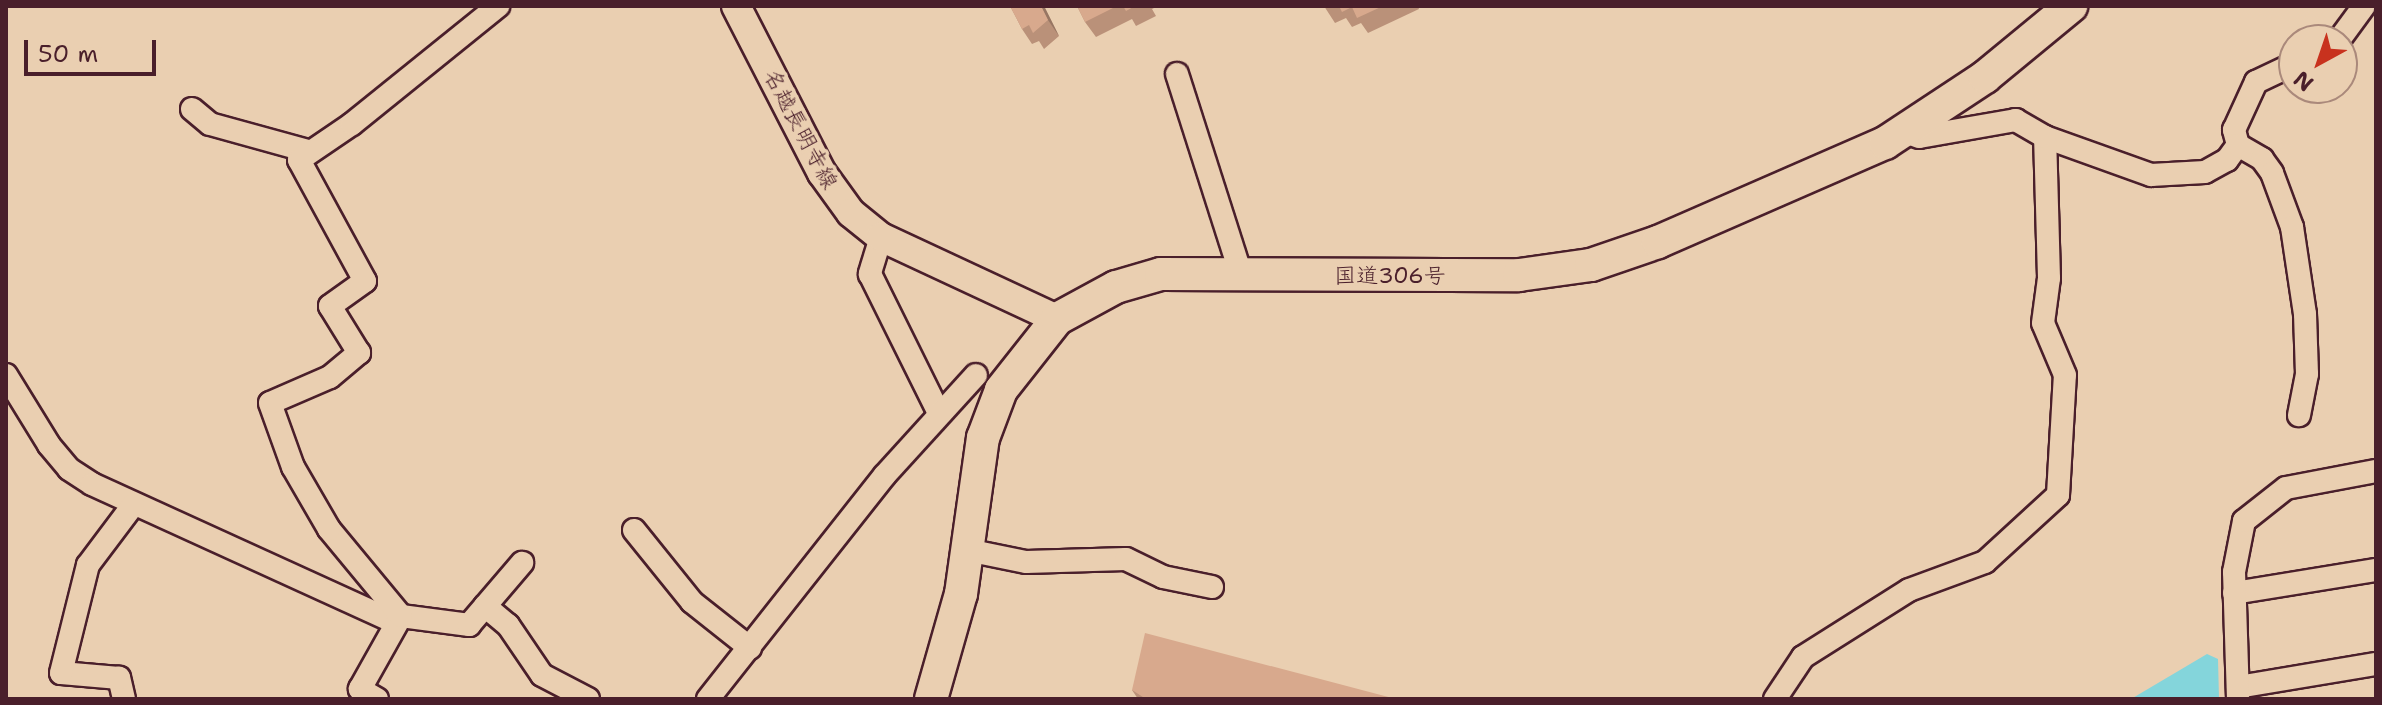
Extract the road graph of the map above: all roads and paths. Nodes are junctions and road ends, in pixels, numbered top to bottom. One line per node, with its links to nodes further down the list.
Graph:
1 (498, 6): 12 (street)
2 (736, 6): 13 (main road, 名越長明寺線)
3 (2071, 6): 9 (highway, 国道306号)
4 (2364, 6): 5 (street)
5 (2351, 24)
6 (2278, 72): 11 (street)
7 (1177, 74): 14 (street)
8 (192, 109): 12 (street)
9 (1903, 131): 10 (street); 14 (highway, 国道306号)
10 (2045, 137): 11 (street); 38 (street)
11 (2238, 145): 19 (street)
12 (308, 151): 29 (street)
13 (881, 237): 15 (main road, 名越長明寺線); 18 (street)
14 (1240, 271): 15 (highway, 国道306号)
15 (1057, 319): 23 (highway, 国道306号)
16 (6, 375): 21 (street)
17 (976, 375): 18 (street)
18 (938, 411): 30 (street)
19 (2299, 415)
20 (2376, 471): 27 (street)
21 (133, 505): 29 (street); 34 (street)
22 (634, 530): 30 (street)
23 (967, 550): 26 (street); 37 (highway, 国道306号)
24 (522, 563): 28 (street)
25 (2376, 570): 27 (street)
26 (1212, 587)
27 (2234, 593): 32 (street)
28 (485, 606): 29 (street); 35 (street)
29 (398, 619): 33 (street)
30 (750, 648): 36 (street)
31 (2376, 664): 32 (street)
32 (2238, 693)
33 (363, 696)
34 (124, 699)
35 (588, 699)
36 (708, 699)
37 (932, 699)
38 (1775, 699)

